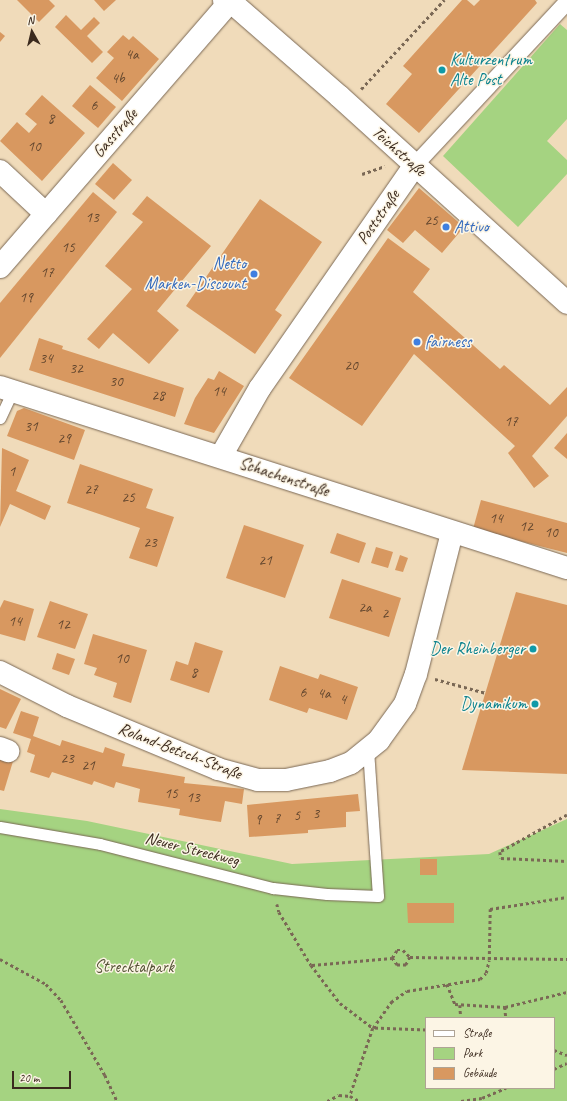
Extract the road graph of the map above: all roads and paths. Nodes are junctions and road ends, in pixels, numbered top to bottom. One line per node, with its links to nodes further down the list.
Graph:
1 (228, 0): 4 (street, Teichstraße); 9 (street, Gasstraße)
2 (444, 0): 4 (path)
3 (567, 2): 6 (street, Poststraße)
4 (348, 104): 6 (street, Teichstraße)
5 (391, 164): 8 (path)
6 (415, 165): 11 (street, Teichstraße); 14 (street, Poststraße)
7 (0, 171): 9 (street)
8 (362, 174)
9 (46, 214): 10 (street, Gasstraße)
10 (0, 267)
11 (567, 303)
12 (6, 389): 13 (lane); 14 (street, Schachenstraße)
13 (0, 418)
14 (221, 456): 15 (street, Schachenstraße)
15 (452, 533): 16 (street, Schachenstraße); 18 (street, Roland-Betsch-Straße)
16 (567, 568)
17 (0, 672): 20 (street, Roland-Betsch-Straße)
18 (416, 674): 19 (path); 20 (street, Roland-Betsch-Straße)
19 (486, 693)
20 (368, 750): 24 (lane, Neuer Streckweg)
21 (567, 815): 23 (path)
22 (0, 827): 24 (lane, Neuer Streckweg)
23 (567, 861)
24 (273, 888): 31 (path)
25 (567, 897): 30 (path)
26 (410, 957): 27 (path); 27 (path); 30 (path)
27 (392, 958): 31 (path)
28 (0, 959): 46 (path)
29 (567, 959): 30 (path)
30 (489, 960): 32 (path)
31 (311, 965): 38 (path)
32 (447, 984): 34 (path); 38 (path)
33 (567, 992): 35 (path)
34 (460, 1005): 35 (path); 36 (path)
35 (505, 1007): 37 (path)
36 (461, 1017)
37 (506, 1017)
38 (374, 1028): 39 (path); 45 (path)
39 (425, 1030)
40 (555, 1050): 41 (path)
41 (567, 1054)
42 (567, 1064): 43 (path)
43 (555, 1069)
44 (504, 1089): 49 (path)
45 (350, 1096): 47 (path); 48 (path)
46 (117, 1101)
47 (327, 1101)
48 (360, 1101)
49 (461, 1101)

